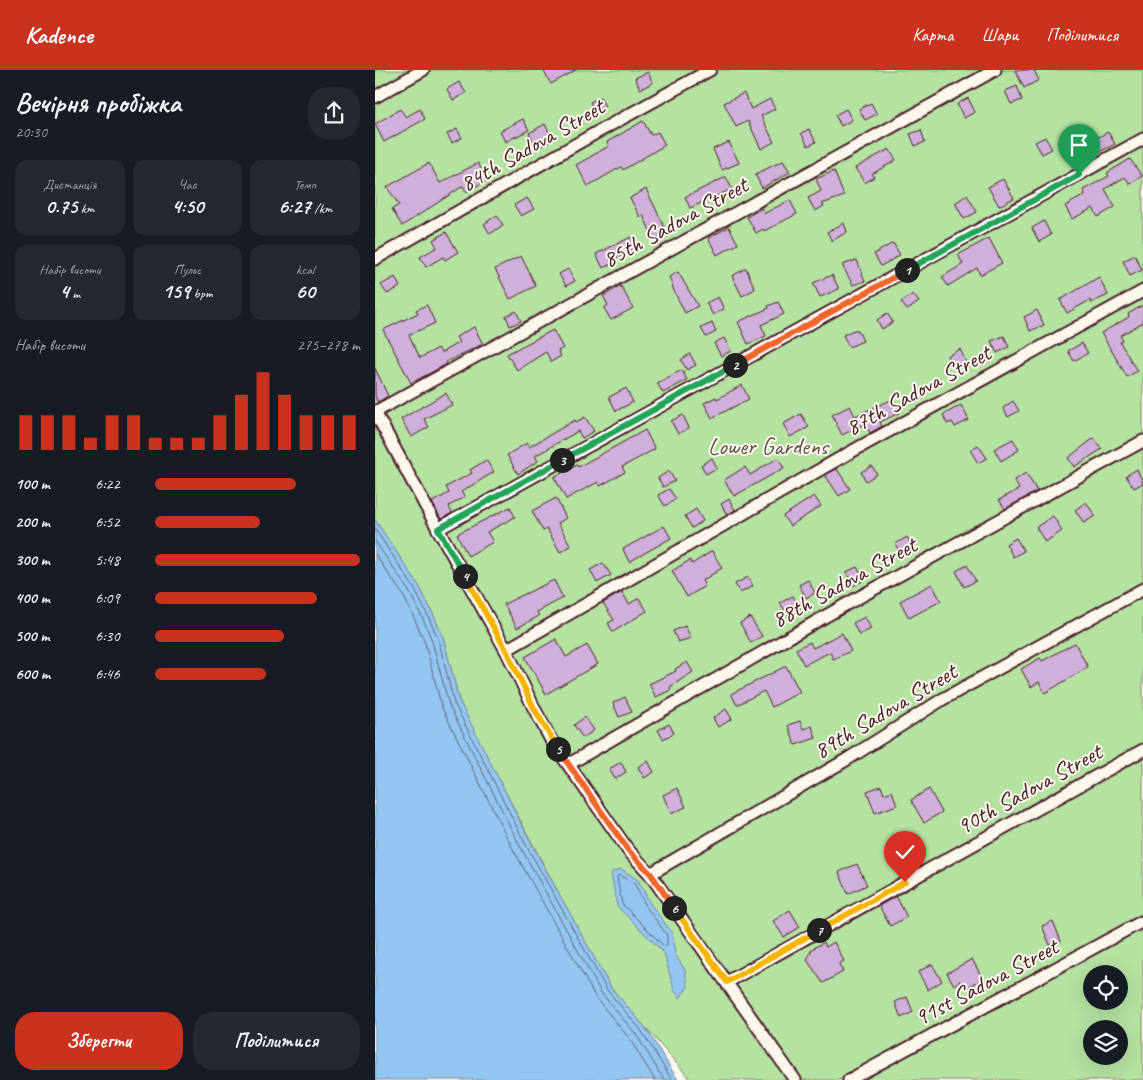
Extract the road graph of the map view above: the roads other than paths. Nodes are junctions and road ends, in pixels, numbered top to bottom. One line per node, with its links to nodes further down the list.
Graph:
1 (423, 70): 4 (street)
2 (710, 70): 6 (street, 84th Sadova Street)
3 (995, 70): 8 (street, 85th Sadova Street)
4 (375, 97)
5 (1143, 139): 10 (street)
6 (375, 259)
7 (1143, 291): 12 (street, 87th Sadova Street)
8 (375, 412): 10 (street)
9 (1143, 441): 14 (street, 88th Sadova Street)
10 (438, 529): 12 (street)
11 (1143, 589): 15 (street, 89th Sadova Street)
12 (506, 650): 14 (street)
13 (1143, 750): 17 (street, 90th Sadova Street)
14 (569, 764): 15 (street)
15 (651, 874): 17 (street)
16 (1143, 922): 19 (street, 91st Sadova Street)
17 (727, 982): 18 (street)
18 (795, 1080)
19 (849, 1080)

